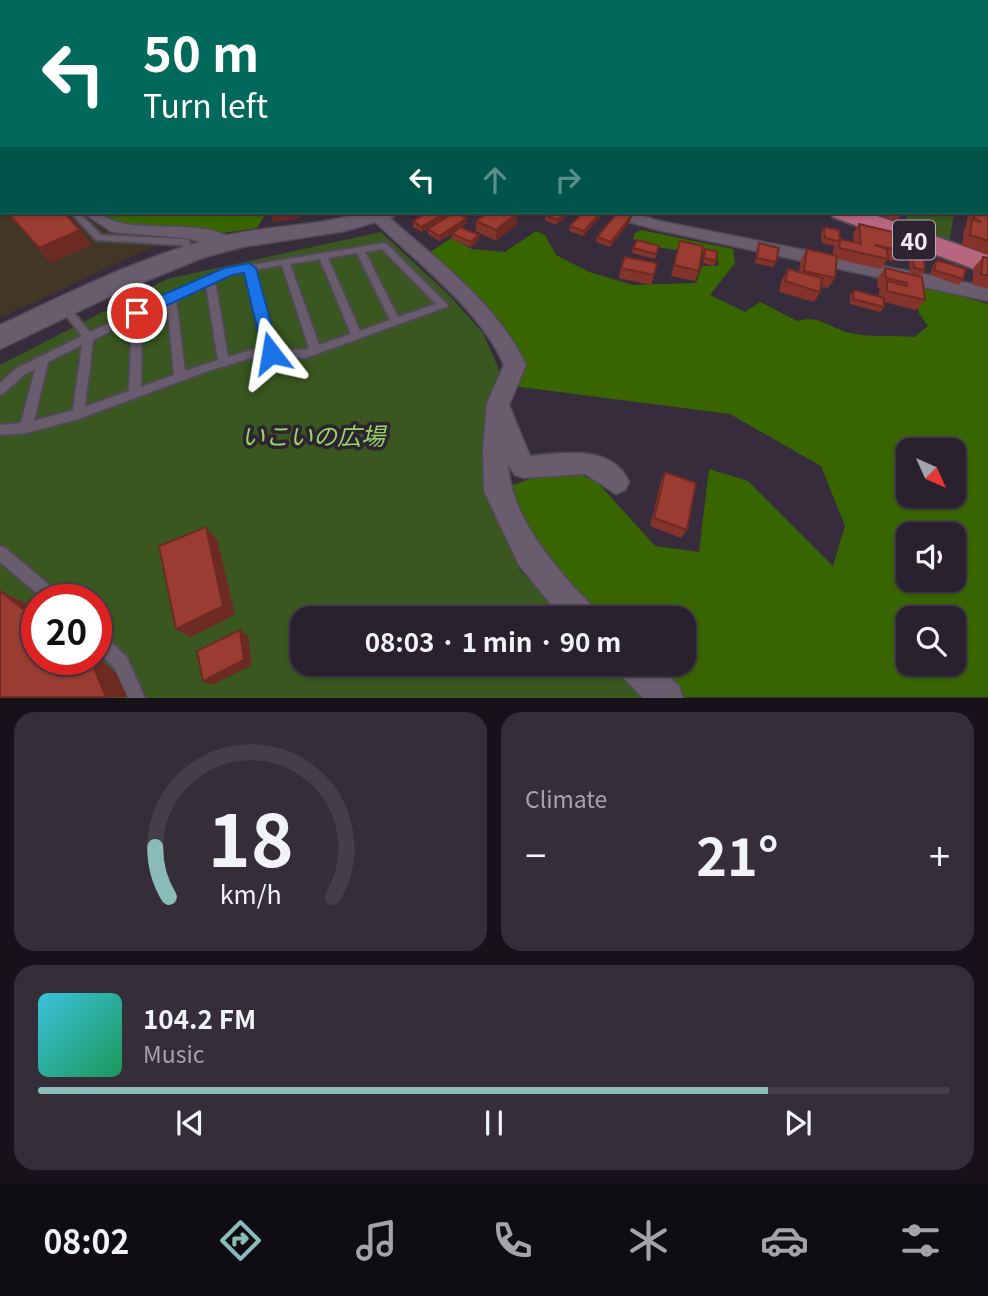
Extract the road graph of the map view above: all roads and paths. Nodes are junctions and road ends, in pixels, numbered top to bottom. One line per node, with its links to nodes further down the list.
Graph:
1 (76, 214): 9 (lane)
2 (93, 214): 7 (street)
3 (377, 214): 7 (street)
4 (382, 214): 30 (street)
5 (622, 214): 15 (street)
6 (848, 214): 12 (main road, 40)
7 (227, 243): 9 (street)
8 (360, 250): 10 (lane); 19 (lane); 19 (lane)
9 (191, 253): 17 (street)
10 (323, 256): 11 (lane); 20 (lane)
11 (285, 262): 13 (lane); 23 (lane)
12 (988, 265)
13 (249, 268): 14 (lane); 24 (lane)
14 (210, 279): 16 (lane); 26 (lane)
15 (988, 294)
16 (171, 297): 18 (lane); 27 (lane)
17 (64, 307): 21 (lane); 22 (street)
18 (137, 313): 21 (lane); 29 (lane)
19 (396, 322): 20 (lane)
20 (357, 336): 23 (lane)
21 (88, 337): 25 (lane); 31 (lane)
22 (0, 338)
23 (316, 350): 24 (lane)
24 (271, 353): 26 (lane)
25 (43, 360): 28 (lane); 32 (lane)
26 (224, 362): 27 (lane)
27 (180, 377): 29 (lane)
28 (0, 390)
29 (135, 394): 31 (lane)
30 (498, 403): 34 (street); 37 (street)
31 (78, 414): 32 (lane)
32 (26, 428): 33 (lane)
33 (0, 430)
34 (615, 482)
35 (0, 553): 36 (lane)
36 (37, 584)
37 (571, 606)
38 (112, 654): 40 (lane)
39 (644, 676): 41 (street)
40 (137, 698)
41 (667, 698)

